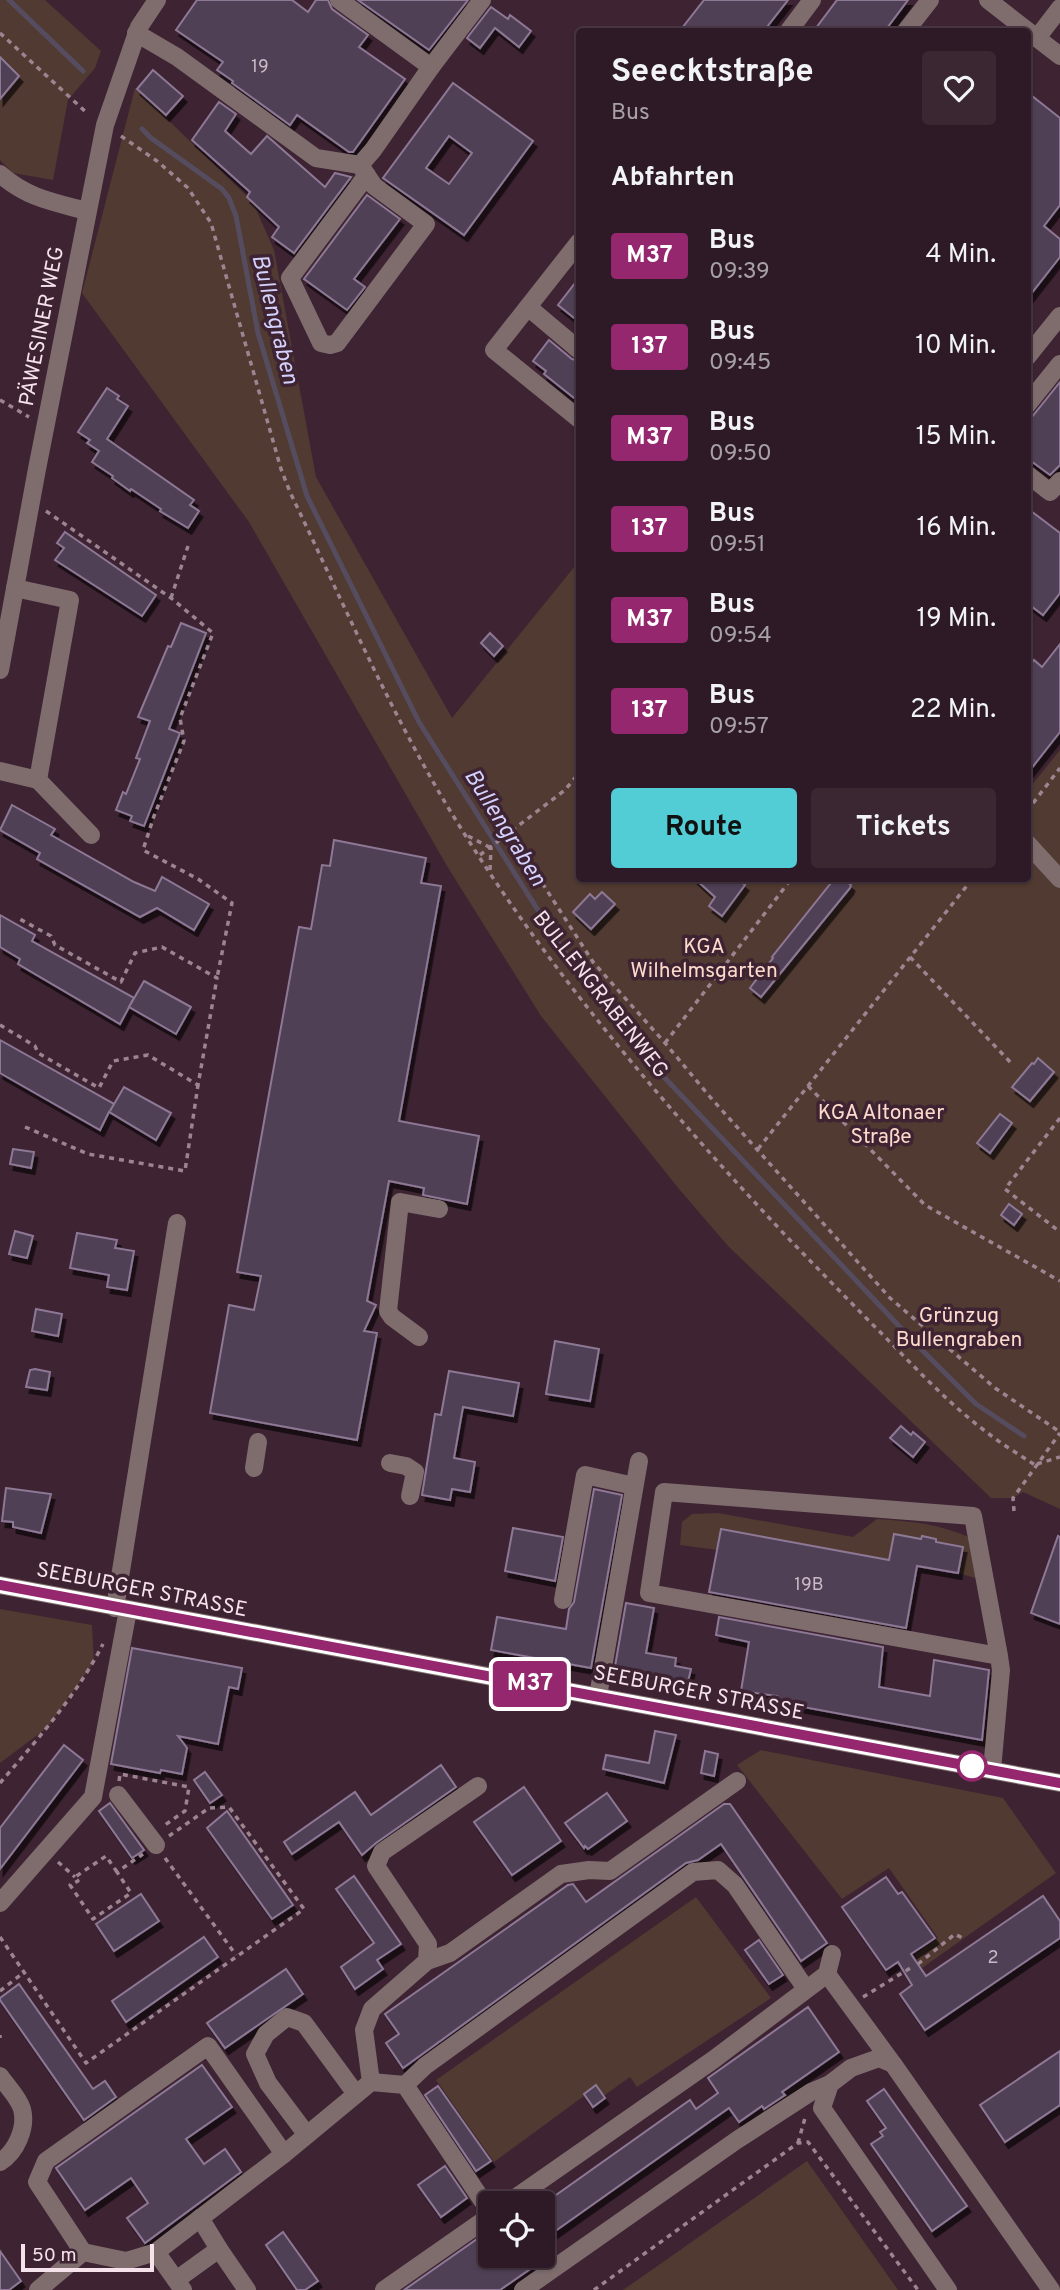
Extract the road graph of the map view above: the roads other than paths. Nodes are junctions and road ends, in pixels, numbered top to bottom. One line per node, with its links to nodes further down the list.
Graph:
1 (157, 0): 11 (street, PÄWESINER WEG)
2 (339, 0): 15 (street)
3 (482, 0): 15 (street)
4 (812, 0): 8 (street)
5 (930, 0): 9 (street)
6 (988, 0): 10 (street)
7 (1060, 8): 13 (street)
8 (791, 28)
9 (908, 28)
10 (1024, 28)
11 (136, 33): 16 (street); 18 (street, PÄWESINER WEG)
12 (1031, 33): 13 (street)
13 (1037, 38): 14 (street)
14 (1060, 56)
15 (431, 67): 16 (street)
16 (363, 170): 16 (street)
17 (0, 174): 18 (street)
18 (87, 211): 29 (street, PÄWESINER WEG)
19 (576, 246): 20 (street)
20 (528, 307): 22 (street); 26 (street)
21 (1060, 316): 23 (street)
22 (576, 347)
23 (1031, 353)
24 (1060, 364): 25 (street)
25 (1031, 400)
26 (576, 417)
27 (1031, 477): 28 (street)
28 (1060, 481)
29 (15, 588): 30 (street, PÄWESINER WEG); 32 (street)
30 (0, 670)
31 (0, 771): 32 (street)
32 (38, 780): 33 (street)
33 (91, 835)
34 (1031, 847): 35 (street)
35 (1060, 879)
36 (439, 1209): 38 (street)
37 (177, 1223): 47 (street)
38 (419, 1337)
39 (258, 1442): 42 (street)
40 (639, 1461): 43 (street)
41 (390, 1463): 44 (street)
42 (254, 1468)
43 (634, 1486): 46 (street); 49 (street)
44 (410, 1496)
45 (0, 1585): 47 (street, SEEBURGER STRASSE)
46 (563, 1600)
47 (121, 1609): 49 (street, SEEBURGER STRASSE); 56 (street)
48 (999, 1656): 48 (street); 50 (street)
49 (598, 1696): 50 (street, SEEBURGER STRASSE)
50 (992, 1770): 52 (street, SEEBURGER STRASSE)
51 (737, 1781): 58 (street)
52 (1060, 1783)
53 (478, 1786): 58 (street)
54 (118, 1795): 55 (street)
55 (156, 1845)
56 (0, 1903)
57 (832, 1954): 59 (street)
58 (427, 1961): 63 (street)
59 (827, 1974): 60 (street); 61 (street)
60 (806, 1989): 65 (street); 70 (street)
61 (894, 2064): 64 (street); 83 (street)
62 (0, 2076): 69 (street)
63 (371, 2082): 65 (street); 66 (street)
64 (830, 2084): 81 (street); 82 (street)
65 (405, 2085): 71 (street)
66 (356, 2094): 67 (street); 67 (street)
67 (307, 2135): 68 (street)
68 (284, 2154): 72 (street); 75 (street)
69 (0, 2162)
70 (525, 2191)
71 (478, 2196)
72 (200, 2218): 74 (street); 76 (street)
73 (478, 2223): 80 (street)
74 (219, 2249): 77 (street); 79 (street)
75 (83, 2252): 76 (street); 78 (street)
76 (156, 2252): 77 (street)
77 (179, 2285)
78 (38, 2290)
79 (247, 2290)
80 (384, 2290)
81 (523, 2290)
82 (948, 2290)
83 (1051, 2290)

